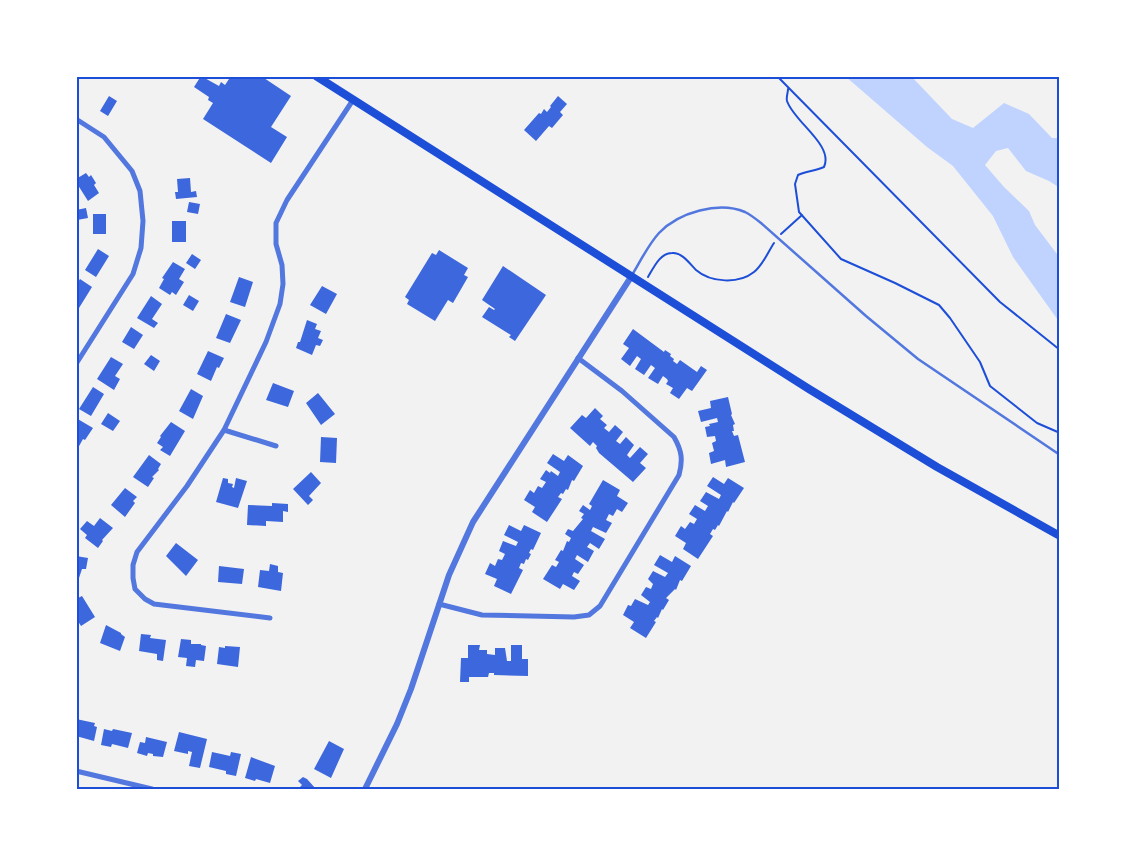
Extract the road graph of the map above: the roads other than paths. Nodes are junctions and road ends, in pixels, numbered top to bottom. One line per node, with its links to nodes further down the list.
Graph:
1 (316, 76): 2 (main road)
2 (352, 100): 4 (main road); 7 (street)
3 (76, 118): 6 (street)
4 (631, 277): 5 (street); 9 (lane); 10 (main road)
5 (578, 358): 11 (street); 11 (street)
6 (76, 364)
7 (224, 430): 8 (street); 12 (street)
8 (276, 446)
9 (1060, 455)
10 (1060, 536)
11 (439, 604): 15 (street)
12 (270, 618)
13 (76, 771): 14 (street)
14 (152, 789)
15 (365, 789)

